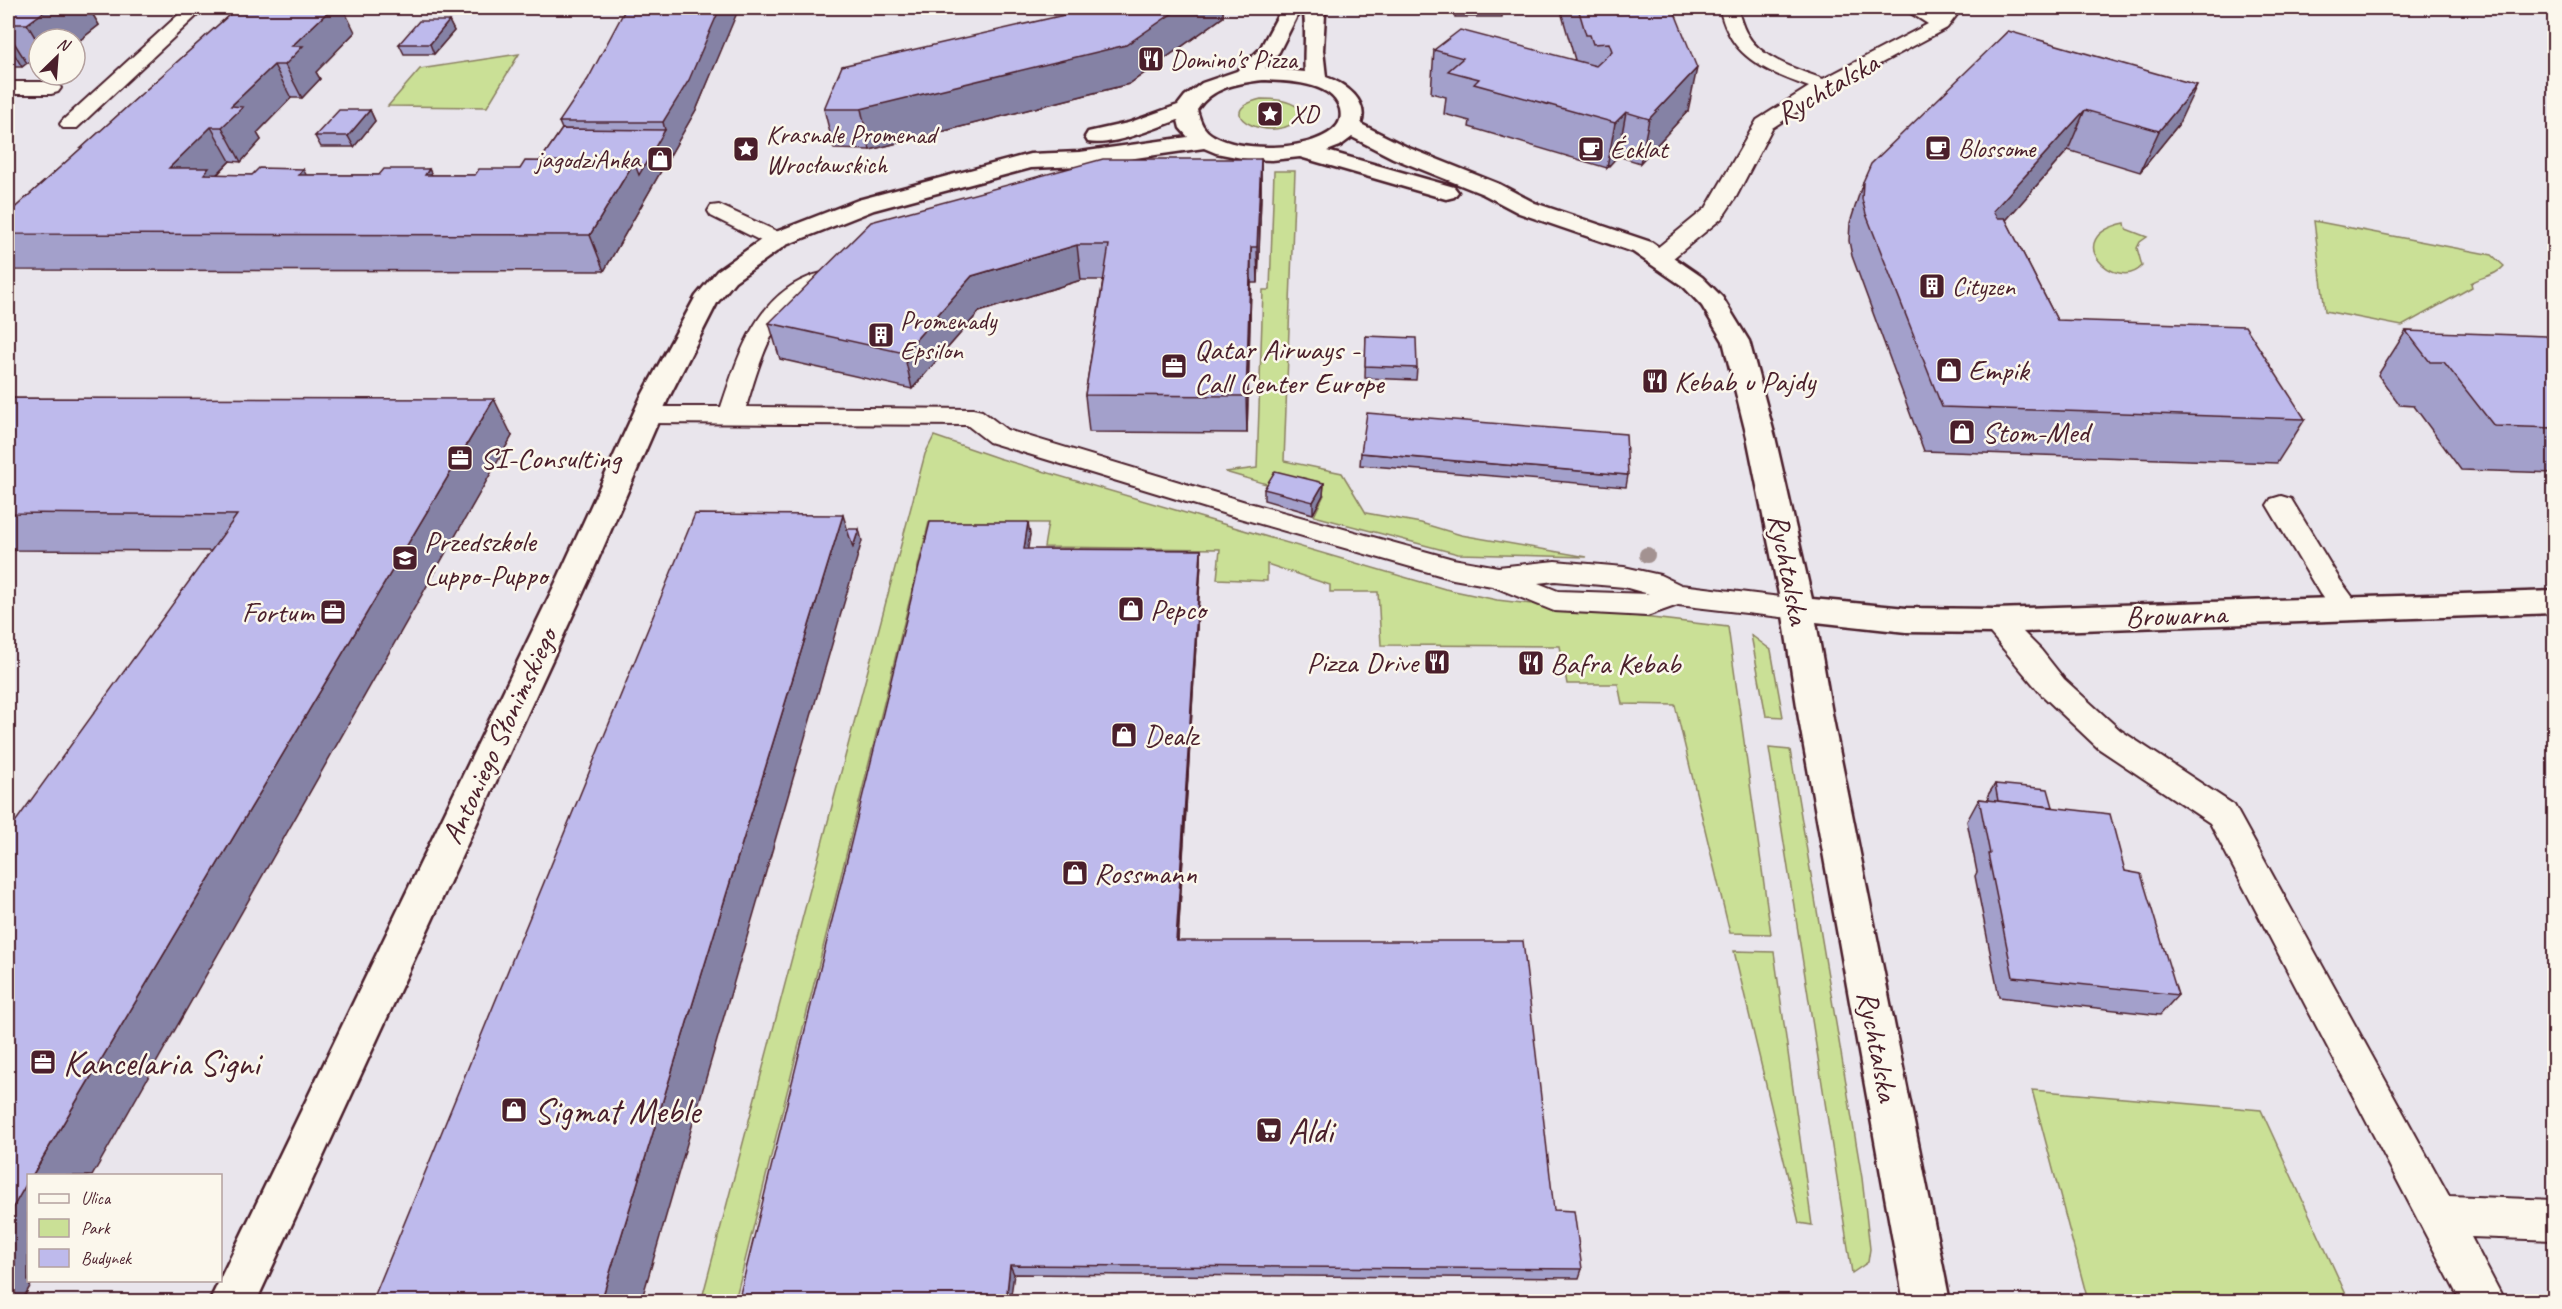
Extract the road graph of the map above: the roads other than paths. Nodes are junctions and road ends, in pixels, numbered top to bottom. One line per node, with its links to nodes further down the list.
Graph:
1 (196, 8): 14 (lane)
2 (1291, 8): 8 (street)
3 (1312, 8): 9 (street)
4 (1728, 8): 10 (lane)
5 (1915, 8): 7 (lane)
6 (1953, 8): 7 (lane, Rychtalska)
7 (1941, 24): 10 (lane, Rychtalska)
8 (1245, 75): 9 (street); 13 (street)
9 (1316, 80): 15 (street)
10 (1824, 86): 22 (lane, Rychtalska)
11 (8, 88): 12 (lane)
12 (51, 88)
13 (1186, 110): 16 (street); 18 (street, Antoniego Słonimskiego)
14 (70, 124)
15 (1349, 127): 17 (street); 19 (street)
16 (1206, 141): 17 (street); 18 (street, Antoniego Słonimskiego)
17 (1304, 151): 19 (street)
18 (1030, 161): 21 (street, Antoniego Słonimskiego)
19 (1527, 208): 22 (street)
20 (719, 211): 21 (lane)
21 (777, 240): 24 (street, Antoniego Słonimskiego)
22 (1659, 258): 28 (street, Rychtalska)
23 (860, 277): 25 (lane)
24 (646, 415): 25 (lane); 33 (street, Antoniego Słonimskiego)
25 (731, 415): 28 (lane)
26 (2281, 505): 29 (lane)
27 (2554, 603): 29 (street, Browarna)
28 (1798, 609): 30 (street, Browarna); 34 (street, Rychtalska)
29 (2347, 610): 30 (street, Browarna)
30 (1995, 621): 31 (lane)
31 (2438, 1216): 32 (lane); 35 (lane)
32 (2554, 1220)
33 (232, 1302)
34 (1927, 1302)
35 (2484, 1302)

